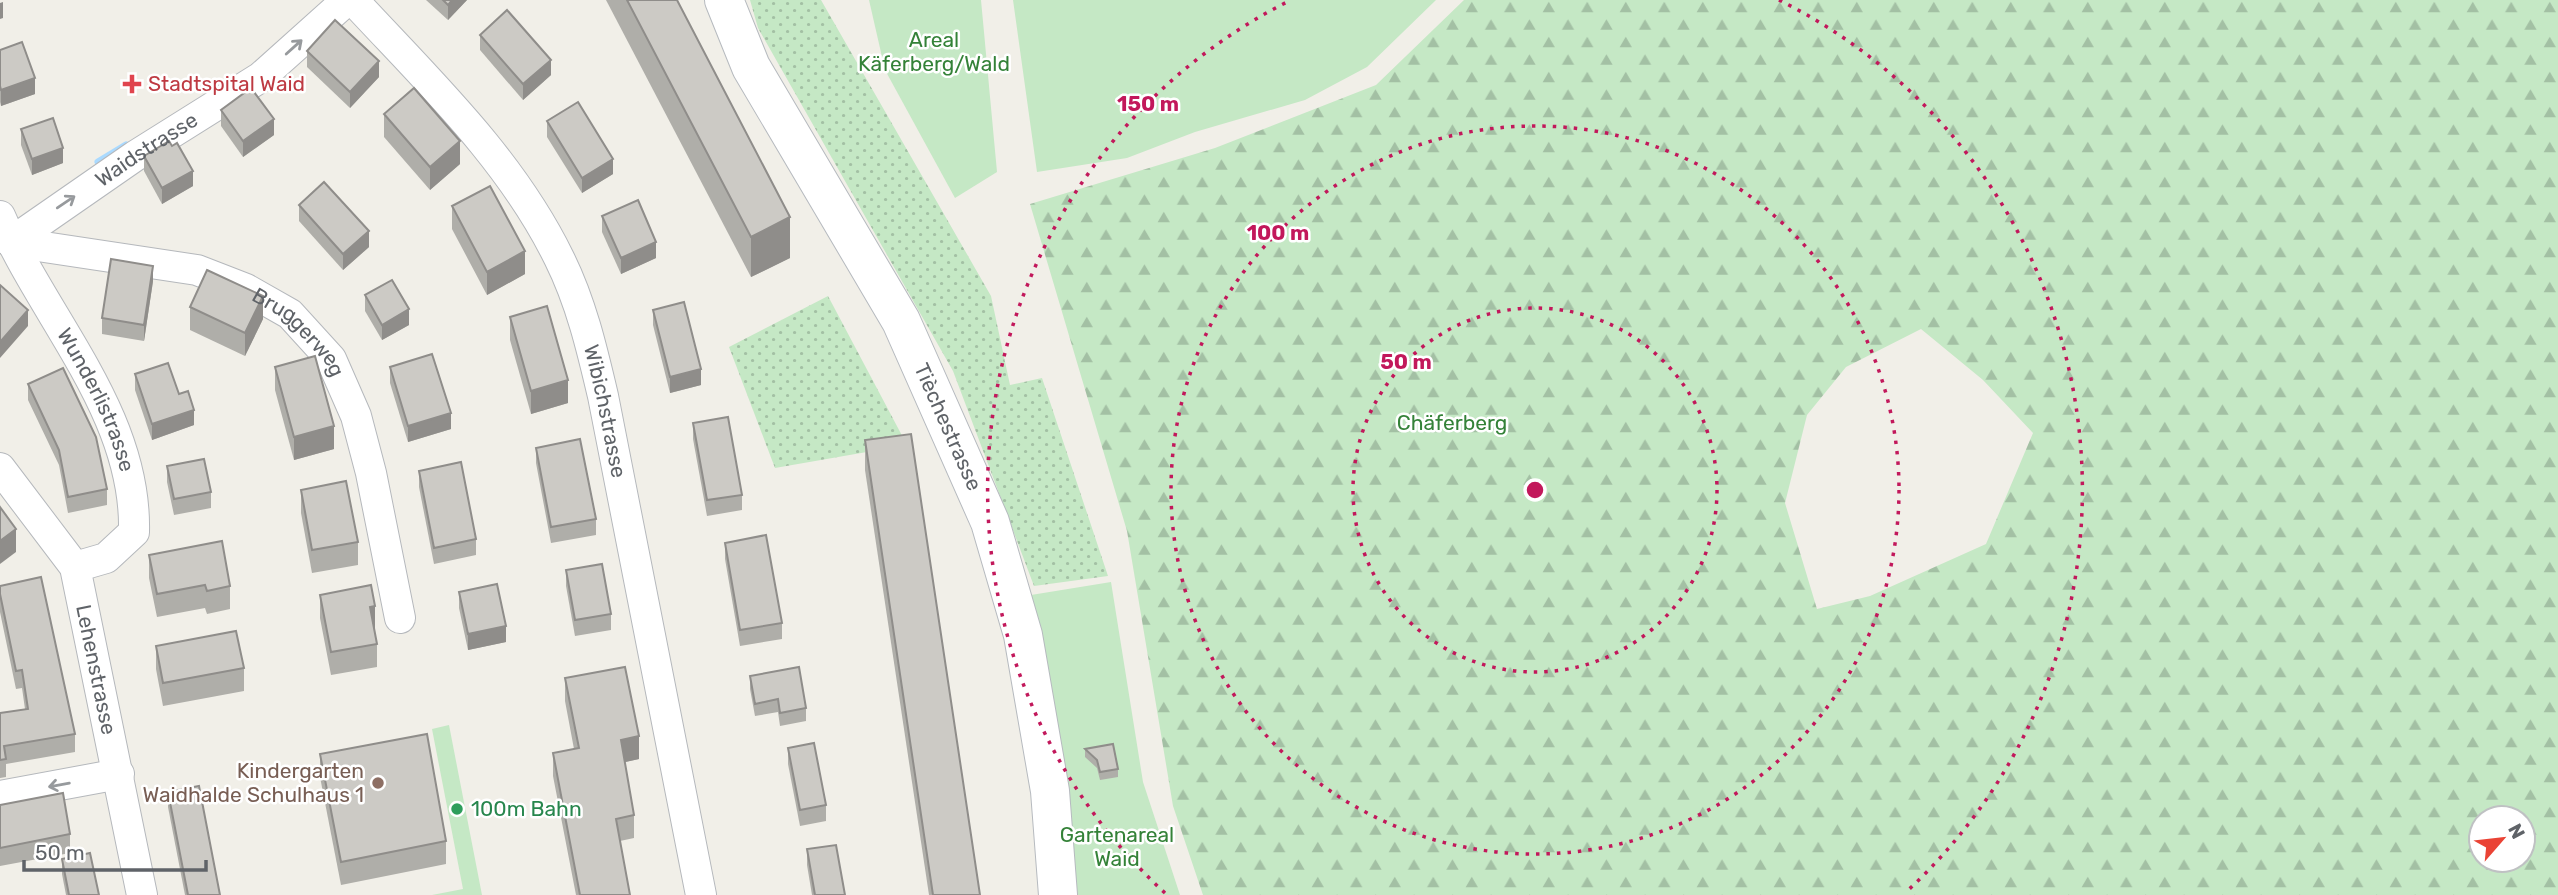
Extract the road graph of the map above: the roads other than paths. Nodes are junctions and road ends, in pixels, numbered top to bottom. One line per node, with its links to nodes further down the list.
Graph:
1 (346, 0): 4 (street, Waidstrasse, one-way to 1)
2 (353, 0): 11 (street, Wibichstrasse)
3 (724, 0): 12 (street, Tièchestrasse)
4 (6, 229): 6 (street, Wunderlistrasse); 7 (street, Bruggerweg)
5 (0, 468): 6 (street, Lehenstrasse)
6 (75, 567): 8 (street, Lehenstrasse)
7 (400, 618)
8 (119, 774): 9 (street, one-way to 9); 10 (street, Lehenstrasse)
9 (0, 796)
10 (142, 895)
11 (701, 895)
12 (1058, 895)

